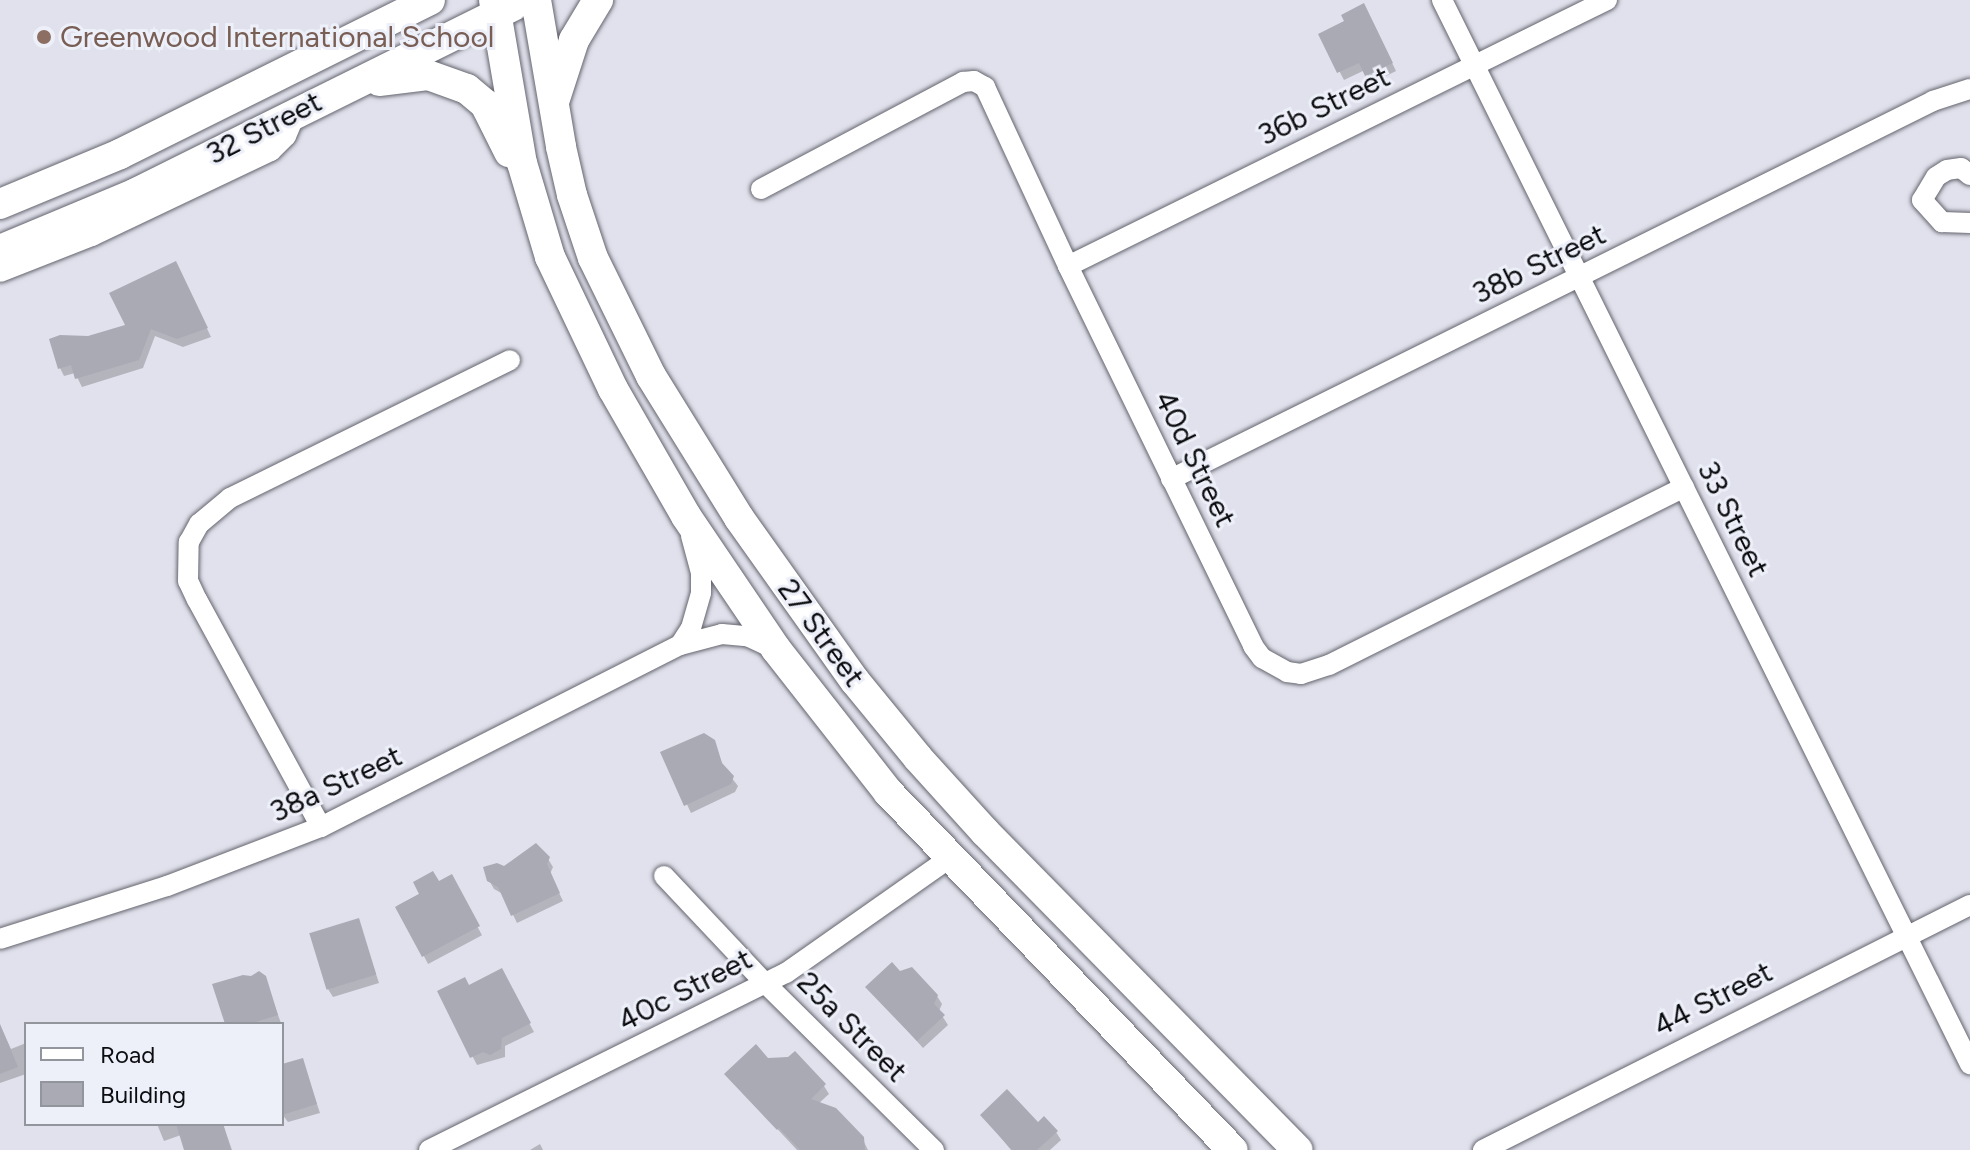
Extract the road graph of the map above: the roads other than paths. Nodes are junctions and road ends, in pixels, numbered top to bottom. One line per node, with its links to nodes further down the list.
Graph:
1 (410, 0): 7 (street)
2 (430, 0): 7 (street, 32 Street)
3 (598, 0): 13 (street)
4 (1442, 0): 8 (street, 33 Street)
5 (1607, 0): 8 (street, 36b Street)
6 (509, 2): 10 (street, 32 Street); 13 (street, 27 Street); 14 (street); 18 (street, 27 Street); 21 (street)
7 (385, 21): 17 (street, 32 Street)
8 (1475, 65): 22 (street, 36b Street); 24 (street, 33 Street)
9 (1970, 74): 12 (street, 38b Street)
10 (346, 87): 14 (street, 32 Street); 18 (street)
11 (1970, 89): 12 (street, 38b Street)
12 (1933, 101): 24 (street, 38b Street)
13 (554, 104): 21 (street, 27 Street)
14 (297, 111): 20 (street, 32 Street); 23 (street)
15 (1970, 175): 19 (street)
16 (761, 189): 22 (street, 40d Street)
17 (0, 204)
18 (533, 210): 28 (street, 27 Street)
19 (1970, 223)
20 (0, 250)
21 (593, 258): 42 (street, 27 Street)
22 (1068, 266): 26 (street, 40d Street)
23 (0, 272)
24 (1580, 278): 26 (street, 38b Street); 27 (street, 33 Street)
25 (510, 360): 31 (street)
26 (1171, 479): 27 (street, 40d Street)
27 (1684, 487): 35 (street, 33 Street)
28 (686, 516): 29 (street); 30 (street, 27 Street)
29 (680, 645): 30 (street, 38a Street); 31 (street, 38a Street)
30 (776, 649): 32 (street, 27 Street)
31 (321, 827): 36 (street, 38a Street)
32 (951, 857): 37 (street, 40c Street); 41 (street, 27 Street)
33 (664, 876): 37 (street, 25a Street)
34 (1970, 905): 35 (street, 44 Street)
35 (1906, 936): 38 (street, 33 Street); 43 (street, 44 Street)
36 (0, 939)
37 (765, 983): 39 (street, 40c Street); 40 (street, 25a Street)
38 (1970, 1064)
39 (429, 1150)
40 (934, 1150)
41 (1233, 1150)
42 (1298, 1150)
43 (1483, 1150)

